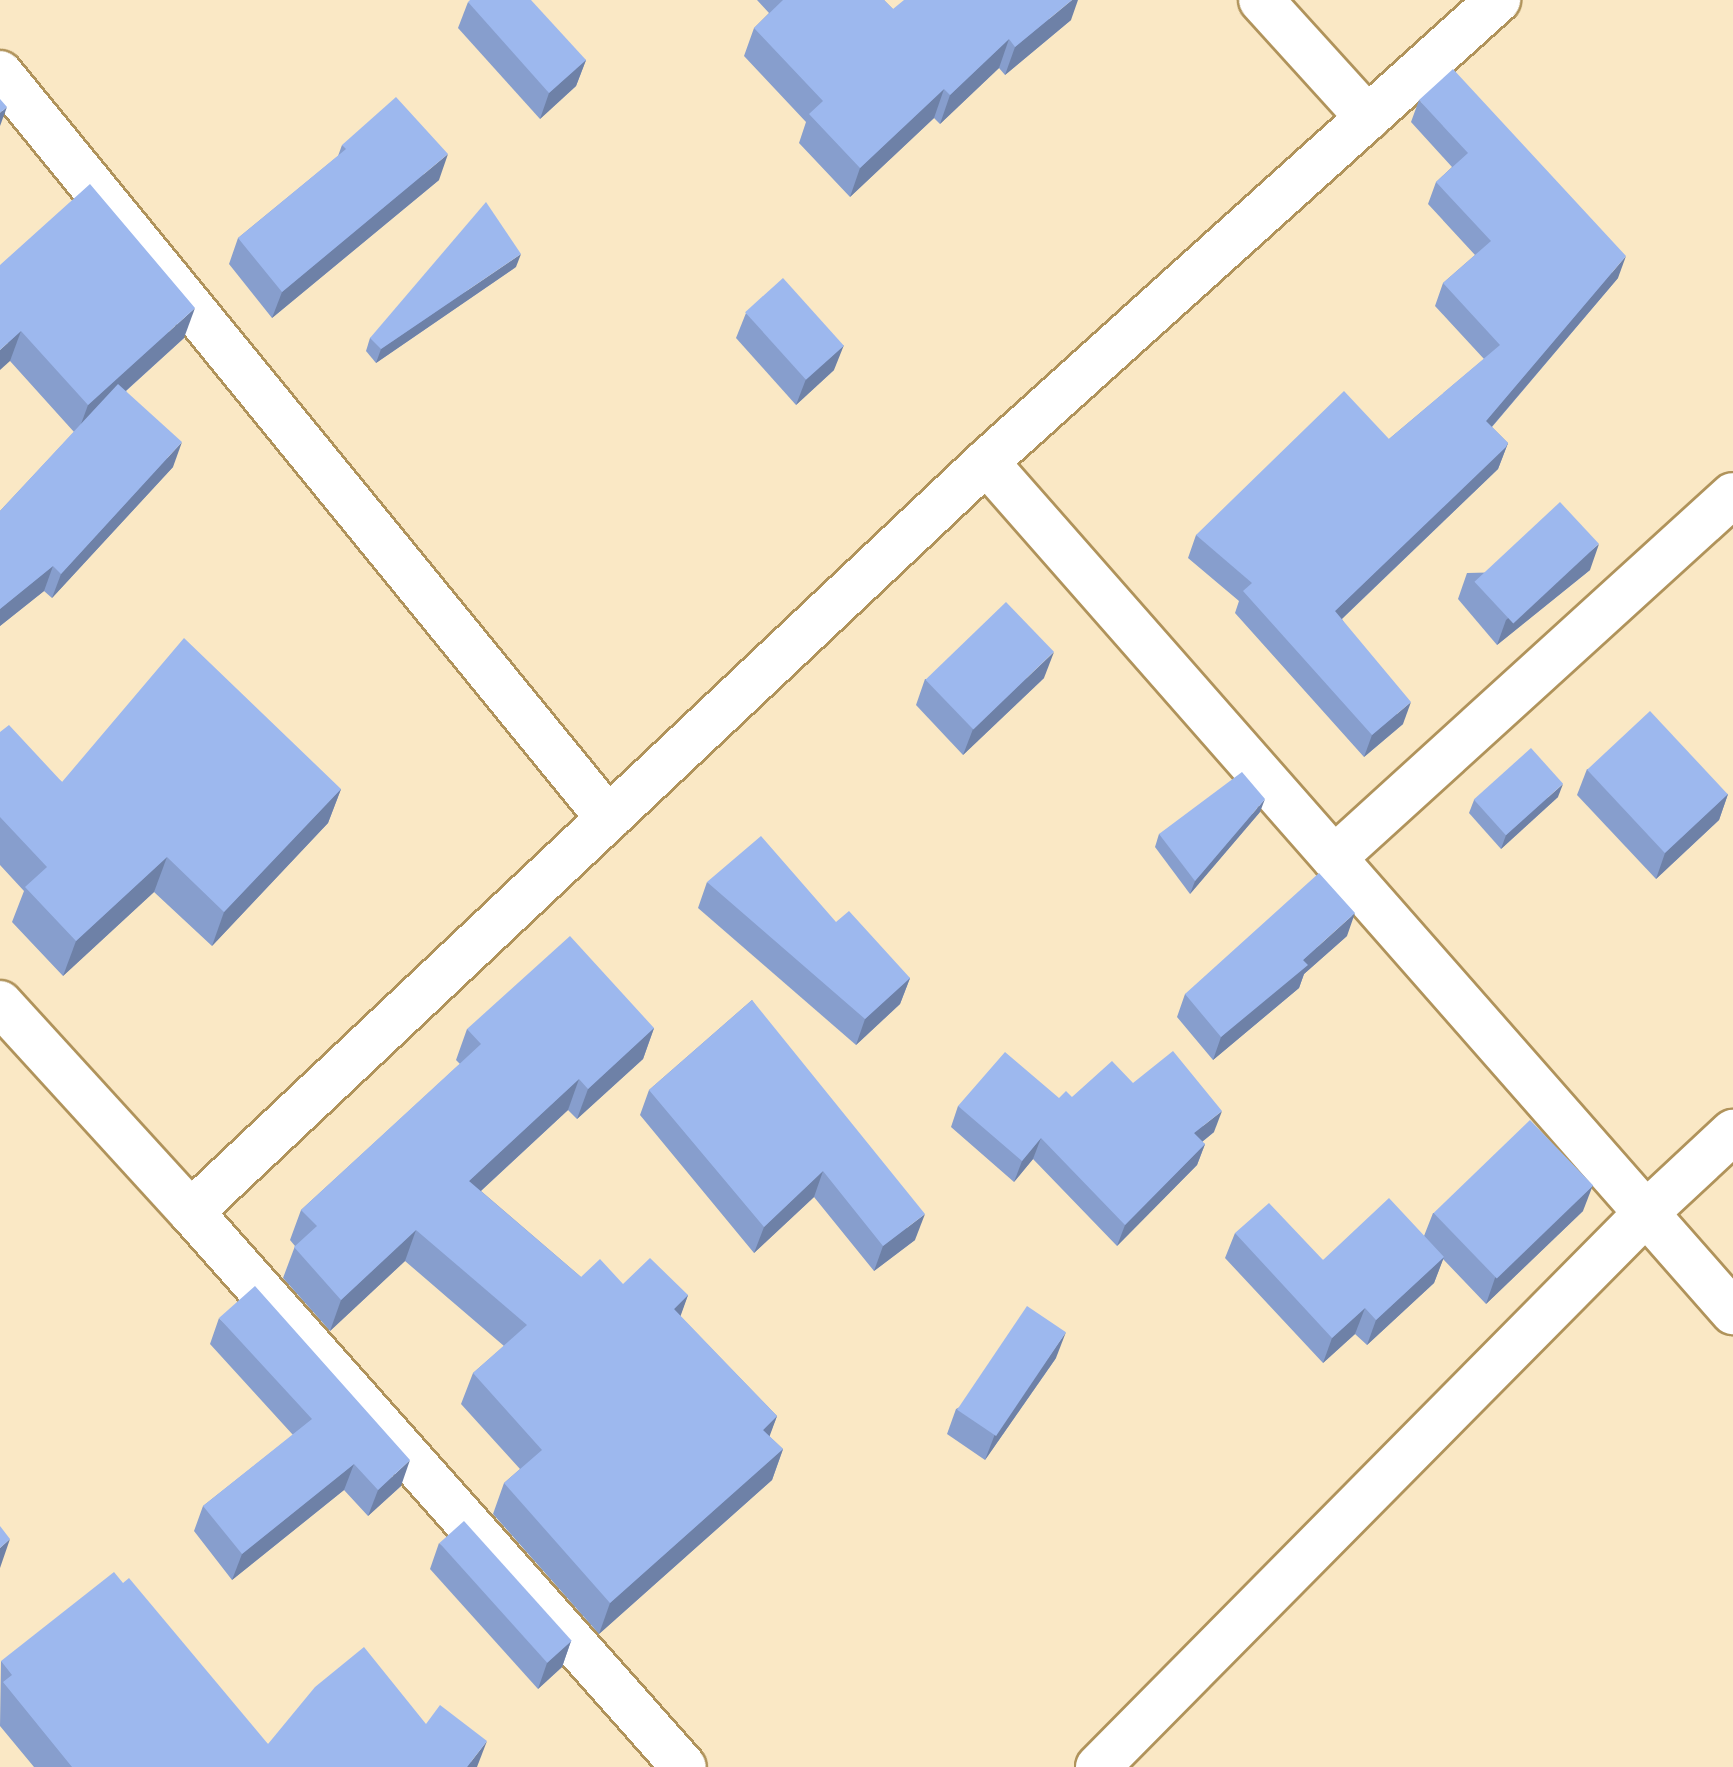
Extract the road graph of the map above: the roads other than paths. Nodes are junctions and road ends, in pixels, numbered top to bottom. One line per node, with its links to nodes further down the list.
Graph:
1 (1261, 0): 4 (street)
2 (1498, 0): 4 (street)
3 (0, 73): 7 (street)
4 (1368, 118): 5 (street)
5 (986, 462): 7 (street); 8 (street)
6 (1733, 495): 8 (street)
7 (608, 818): 11 (street)
8 (1334, 858): 12 (street)
9 (0, 1003): 11 (street)
10 (1733, 1132): 12 (street)
11 (191, 1212): 14 (street)
12 (1646, 1213): 13 (street); 15 (street)
13 (1733, 1312)
14 (684, 1767)
15 (1098, 1767)

